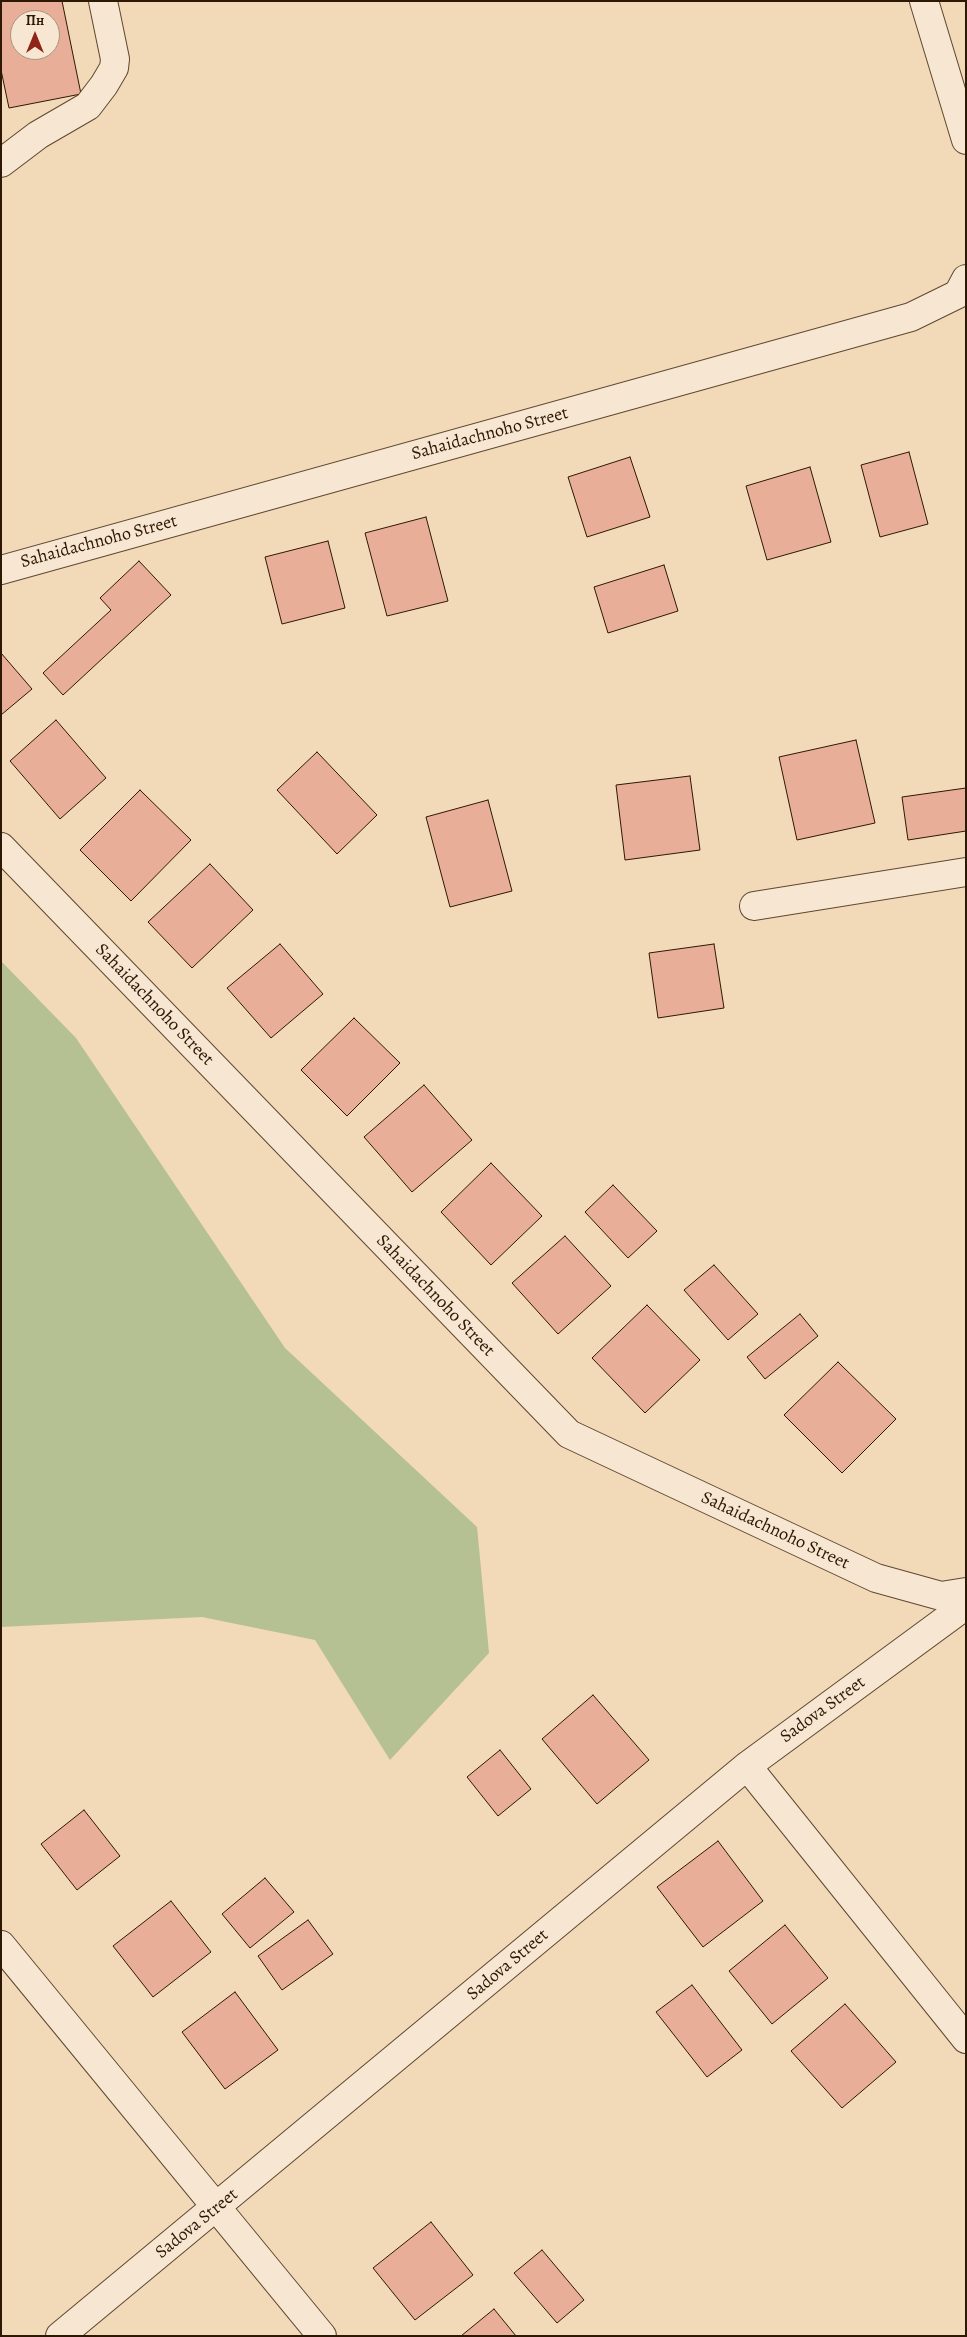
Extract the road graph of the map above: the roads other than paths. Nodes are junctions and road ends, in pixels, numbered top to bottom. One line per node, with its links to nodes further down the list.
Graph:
1 (103, 1): 4 (street)
2 (924, 1): 3 (street)
3 (966, 140)
4 (1, 163)
5 (966, 279): 6 (street, Sahaidachnoho Street)
6 (1, 570)
7 (1, 847): 10 (street, Sahaidachnoho Street)
8 (966, 872): 9 (street)
9 (754, 906)
10 (966, 1592)
11 (966, 1605): 12 (street, Sadova Street)
12 (747, 1766): 14 (street); 15 (street, Sadova Street)
13 (1, 1945): 15 (street)
14 (966, 2039)
15 (218, 2207): 16 (street, Sadova Street); 17 (street)
16 (60, 2336)
17 (322, 2336)

